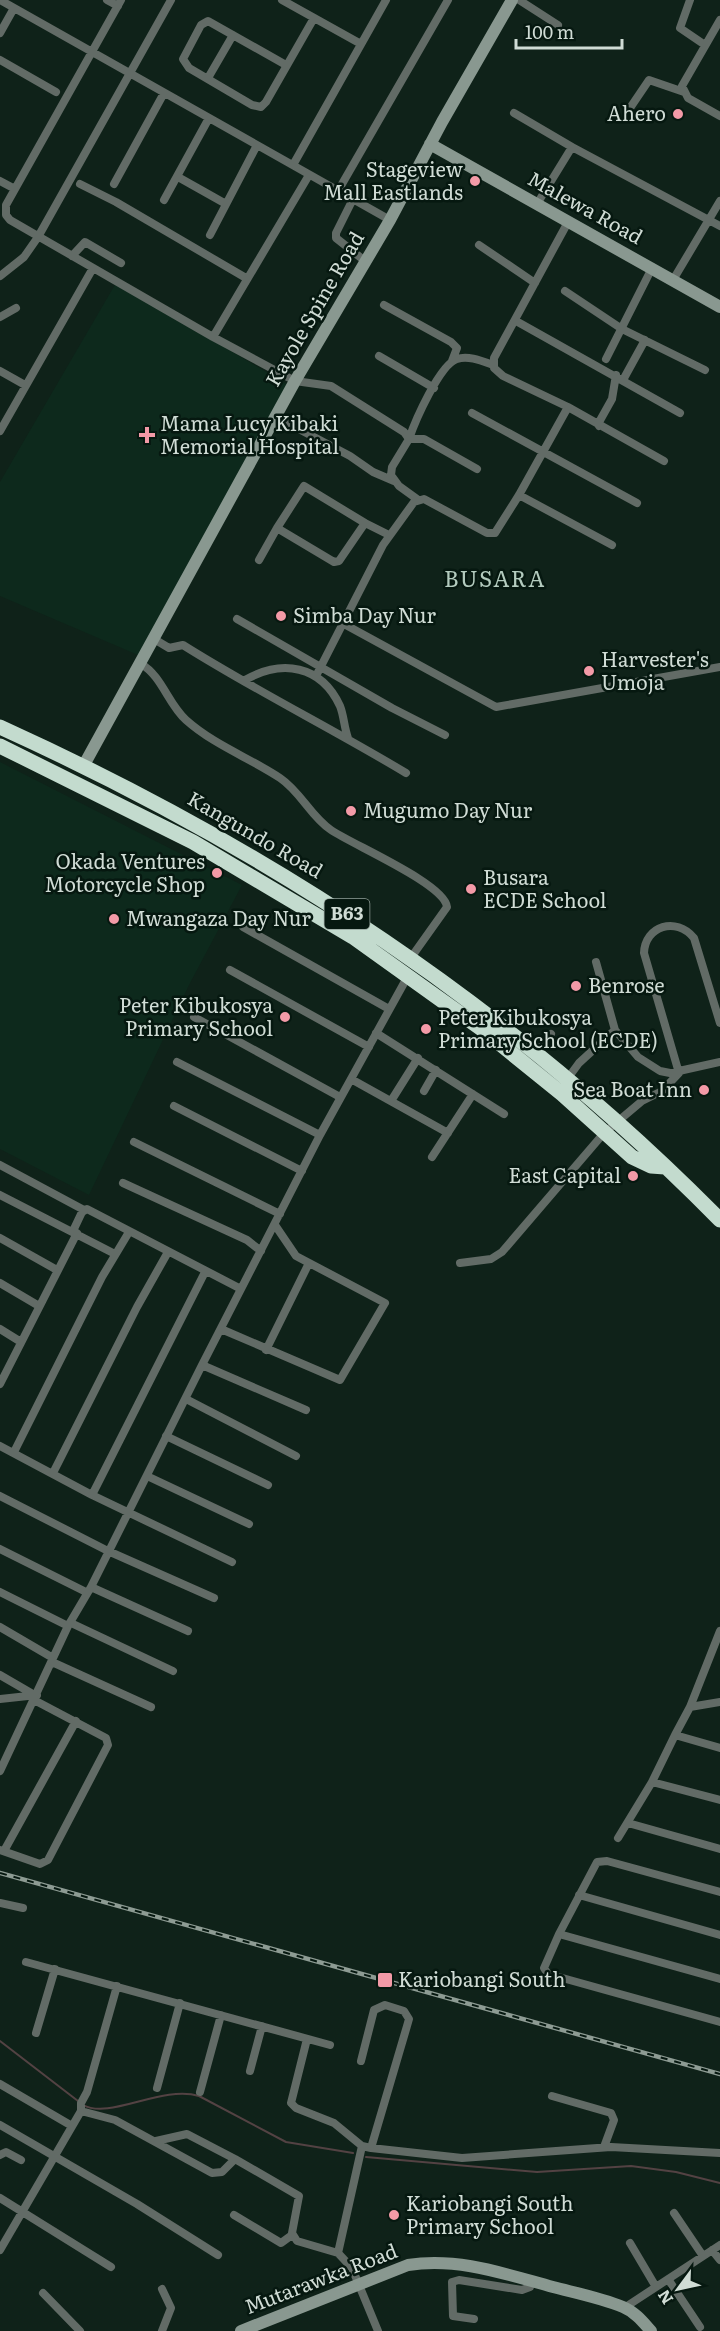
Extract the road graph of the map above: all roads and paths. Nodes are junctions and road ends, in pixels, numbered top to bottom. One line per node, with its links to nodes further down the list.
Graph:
1 (0, 0): 11 (street)
2 (107, 0): 10 (street)
3 (171, 0): 22 (street)
4 (282, 0): 12 (street)
5 (386, 0): 17 (street)
6 (448, 0): 41 (street)
7 (513, 0): 31 (main road, Kayole Spine Road)
8 (519, 0): 14 (street)
9 (690, 0): 18 (street)
10 (120, 3): 19 (street)
11 (14, 8): 15 (street); 19 (street)
12 (314, 18): 17 (street); 21 (street)
13 (720, 20): 18 (street)
14 (558, 25)
15 (0, 33)
16 (233, 35): 21 (street); 23 (street); 23 (street)
17 (361, 44): 34 (street)
18 (705, 45): 25 (street)
19 (92, 52): 22 (street); 40 (street)
20 (0, 60): 24 (street)
21 (286, 65): 23 (street)
22 (128, 73): 26 (street); 52 (street)
23 (208, 78)
24 (56, 92)
25 (684, 92): 27 (street); 29 (street)
26 (164, 93): 30 (street); 39 (street)
27 (628, 111)
28 (514, 113): 33 (street)
29 (720, 116)
30 (209, 118): 32 (street); 36 (street)
31 (430, 144): 46 (main road, Malewa Road); 47 (main road, Kayole Spine Road)
32 (257, 146): 34 (street); 45 (street)
33 (572, 147): 46 (street); 48 (street)
34 (292, 165): 35 (street)
35 (309, 175): 41 (street); 60 (street)
36 (178, 177): 43 (street); 45 (street)
37 (0, 181): 40 (street)
38 (80, 184): 60 (street)
39 (114, 184)
40 (15, 189): 52 (street)
41 (338, 191): 42 (street)
42 (353, 199): 47 (street); 55 (street)
43 (164, 200)
44 (720, 201): 48 (street)
45 (226, 204): 51 (street)
46 (537, 204): 49 (main road, Malewa Road)
47 (390, 220): 55 (main road, Kayole Spine Road)
48 (708, 220): 50 (street); 61 (street)
49 (568, 222): 58 (main road, Malewa Road); 62 (street)
50 (720, 225)
51 (210, 235)
52 (38, 237): 54 (street); 59 (street)
53 (479, 245): 62 (street)
54 (72, 256): 56 (street); 57 (street)
55 (365, 261): 79 (main road, Kayole Spine Road)
56 (121, 263)
57 (93, 268): 70 (street); 80 (street)
58 (652, 268): 61 (main road, Malewa Road); 69 (street)
59 (0, 276)
60 (246, 278): 70 (street)
61 (673, 280): 65 (main road, Malewa Road)
62 (535, 283): 68 (street)
63 (565, 291): 69 (street)
64 (384, 305): 74 (street)
65 (720, 307)
66 (16, 308): 67 (street)
67 (0, 317)
68 (516, 321): 75 (street); 78 (street)
69 (622, 328): 71 (street); 73 (street)
70 (213, 337): 79 (street)
71 (645, 340): 76 (street); 78 (street)
72 (379, 356): 81 (street)
73 (606, 359)
74 (452, 361): 75 (street); 81 (street)
75 (493, 365): 82 (street)
76 (705, 370)
77 (0, 371): 80 (street)
78 (619, 378): 84 (street); 86 (street)
79 (296, 381): 85 (main road, Kayole Spine Road); 88 (street)
80 (25, 385): 87 (street)
81 (434, 388): 88 (street)
82 (568, 407): 86 (street); 89 (street)
83 (472, 413): 89 (street)
84 (681, 413)
85 (276, 417): 92 (street); 103 (main road, Kayole Spine Road)
86 (599, 426): 90 (street)
87 (0, 431)
88 (409, 439): 91 (street); 92 (street)
89 (544, 452): 93 (street); 95 (street)
90 (664, 461)
91 (477, 469)
92 (394, 481): 94 (street)
93 (519, 495): 94 (street); 99 (street)
94 (417, 499): 98 (street)
95 (637, 503)
96 (365, 523): 97 (street); 97 (street); 98 (street)
97 (277, 528): 100 (street)
98 (389, 536): 102 (street)
99 (612, 545)
100 (259, 560)
101 (237, 620): 105 (street)
102 (344, 624): 105 (street); 106 (street)
103 (154, 639): 104 (main road, Kayole Spine Road); 108 (street)
104 (141, 664): 113 (main road, Kayole Spine Road); 117 (street)
105 (320, 667): 107 (street); 110 (street)
106 (720, 667)
107 (316, 676): 108 (street); 111 (street)
108 (245, 680): 111 (street)
109 (0, 728): 113 (highway, Kangundo Road / B63)
110 (445, 735)
111 (348, 738): 114 (street)
112 (0, 746): 117 (highway, Kangundo Road / B63)
113 (84, 765): 117 (highway, Kangundo Road / B63)
114 (406, 773)
115 (243, 927): 119 (street)
116 (596, 962): 122 (street)
117 (412, 965): 119 (street); 126 (highway, Kangundo Road / B63); 141 (highway, Kangundo Road / B63)
118 (230, 970): 125 (street)
119 (389, 1010): 123 (street)
120 (194, 1017): 136 (street)
121 (720, 1023): 131 (street)
122 (615, 1029): 131 (street); 133 (street)
123 (376, 1033): 125 (street); 127 (street)
124 (551, 1034): 126 (street)
125 (369, 1047): 132 (street)
126 (536, 1053): 133 (highway, Kangundo Road / B63)
127 (418, 1058): 130 (street); 137 (street)
128 (177, 1062): 143 (street)
129 (720, 1062): 131 (street)
130 (436, 1070): 134 (street); 135 (street)
131 (679, 1073): 140 (street)
132 (351, 1078): 136 (street); 137 (street)
133 (568, 1078): 140 (highway, Kangundo Road / B63)
134 (424, 1090)
135 (473, 1094): 139 (street); 142 (street)
136 (340, 1097): 143 (street)
137 (391, 1101): 142 (street)
138 (174, 1106): 148 (street)
139 (504, 1114)
140 (616, 1121): 141 (street); 147 (highway, Kangundo Road / B63)
141 (604, 1132): 147 (highway, Kangundo Road / B63); 162 (street)
142 (448, 1133): 145 (street)
143 (320, 1135): 148 (street)
144 (134, 1142): 152 (street)
145 (432, 1157)
146 (0, 1165): 151 (street)
147 (665, 1167): 153 (highway, Kangundo Road / B63)
148 (302, 1170): 152 (street)
149 (123, 1183): 158 (street)
150 (0, 1195): 155 (street)
151 (84, 1210): 155 (street); 156 (street)
152 (280, 1214): 154 (street)
153 (720, 1220)
154 (275, 1225): 158 (street); 161 (street)
155 (75, 1232): 160 (street); 163 (street)
156 (129, 1232): 159 (street); 160 (street)
157 (0, 1238): 163 (street)
158 (261, 1251): 166 (street)
159 (168, 1252): 164 (street); 180 (street)
160 (114, 1254): 178 (street)
161 (309, 1263): 171 (street); 171 (street)
162 (460, 1263)
163 (57, 1270): 167 (street)
164 (205, 1272): 166 (street); 183 (street)
165 (0, 1283): 167 (street)
166 (242, 1289): 169 (street)
167 (39, 1306): 170 (street)
168 (0, 1329): 170 (street)
169 (221, 1329): 171 (street); 172 (street)
170 (21, 1342): 173 (street)
171 (266, 1350)
172 (202, 1365): 174 (street); 175 (street)
173 (1, 1380)
174 (186, 1400): 176 (street); 179 (street)
175 (306, 1410)
176 (166, 1436): 181 (street); 182 (street)
177 (0, 1446): 178 (street)
178 (14, 1452): 180 (street)
179 (296, 1456)
180 (53, 1473): 183 (street)
181 (147, 1476): 185 (street); 186 (street)
182 (268, 1485)
183 (92, 1495): 185 (street)
184 (0, 1496): 188 (street)
185 (128, 1513): 188 (street); 189 (street)
186 (249, 1524)
187 (0, 1549): 190 (street)
188 (108, 1551): 190 (street); 192 (street)
189 (232, 1562)
190 (89, 1590): 193 (street); 195 (street)
191 (0, 1592): 193 (street)
192 (214, 1598)
193 (69, 1625): 197 (street); 198 (street)
194 (0, 1627): 197 (street)
195 (188, 1631)
196 (720, 1631): 204 (street)
197 (52, 1660): 200 (street); 203 (street)
198 (173, 1671)
199 (0, 1675): 200 (street)
200 (34, 1696): 201 (street); 205 (street); 208 (street)
201 (0, 1699)
202 (720, 1702): 204 (street)
203 (151, 1707)
204 (690, 1707): 206 (street)
205 (76, 1721): 214 (street); 214 (street)
206 (675, 1735): 207 (street); 209 (street)
207 (720, 1748)
208 (0, 1771)
209 (652, 1782): 210 (street); 211 (street)
210 (720, 1800)
211 (628, 1823): 212 (street); 213 (street)
212 (618, 1838)
213 (720, 1849)
214 (2, 1850)
215 (720, 1892): 216 (street)
216 (579, 1895): 219 (street); 220 (street)
217 (0, 1903): 218 (street)
218 (23, 1908)
219 (559, 1934): 223 (street); 227 (street)
220 (720, 1935)
221 (26, 1962): 222 (street)
222 (55, 1969): 224 (street); 229 (street)
223 (720, 1979)
224 (117, 1986): 225 (street); 238 (street)
225 (180, 2003): 226 (street); 235 (street)
226 (221, 2015): 228 (street); 236 (street)
227 (720, 2022)
228 (262, 2026): 230 (street); 233 (street)
229 (36, 2033)
230 (307, 2039): 231 (street); 242 (street)
231 (330, 2045)
232 (361, 2061): 242 (street)
233 (250, 2071)
234 (0, 2084): 240 (street)
235 (157, 2088)
236 (200, 2092)
237 (552, 2096): 243 (street)
238 (81, 2111): 240 (street); 241 (street)
239 (0, 2125): 246 (street)
240 (72, 2126): 246 (street)
241 (156, 2142): 247 (street); 247 (street)
242 (367, 2147): 243 (street); 257 (street)
243 (604, 2147): 244 (street)
244 (720, 2153)
245 (0, 2155): 248 (street)
246 (53, 2157): 250 (street); 258 (street)
247 (235, 2159): 253 (street)
248 (21, 2160)
249 (0, 2198): 250 (street)
250 (21, 2213): 256 (street); 261 (street)
251 (674, 2213): 259 (street)
252 (234, 2215): 253 (street)
253 (292, 2235): 257 (street)
254 (630, 2244): 265 (street)
255 (716, 2247): 259 (street); 260 (street)
256 (0, 2250)
257 (338, 2253): 264 (street)
258 (218, 2255)
259 (703, 2256): 262 (street)
260 (720, 2260)
261 (111, 2267)
262 (668, 2278): 265 (street); 270 (street)
263 (531, 2281): 264 (main road, Mutarawka Road); 268 (main road, Mutarawka Road); 269 (street)
264 (358, 2285): 273 (main road, Mutarawka Road); 274 (street)
265 (656, 2287): 268 (street)
266 (162, 2289): 272 (street)
267 (42, 2293): 271 (street)
268 (624, 2308): 275 (main road, Mutarawka Road)
269 (474, 2319)
270 (700, 2327)
271 (80, 2331)
272 (162, 2331)
273 (241, 2331)
274 (378, 2331)
275 (651, 2331)

